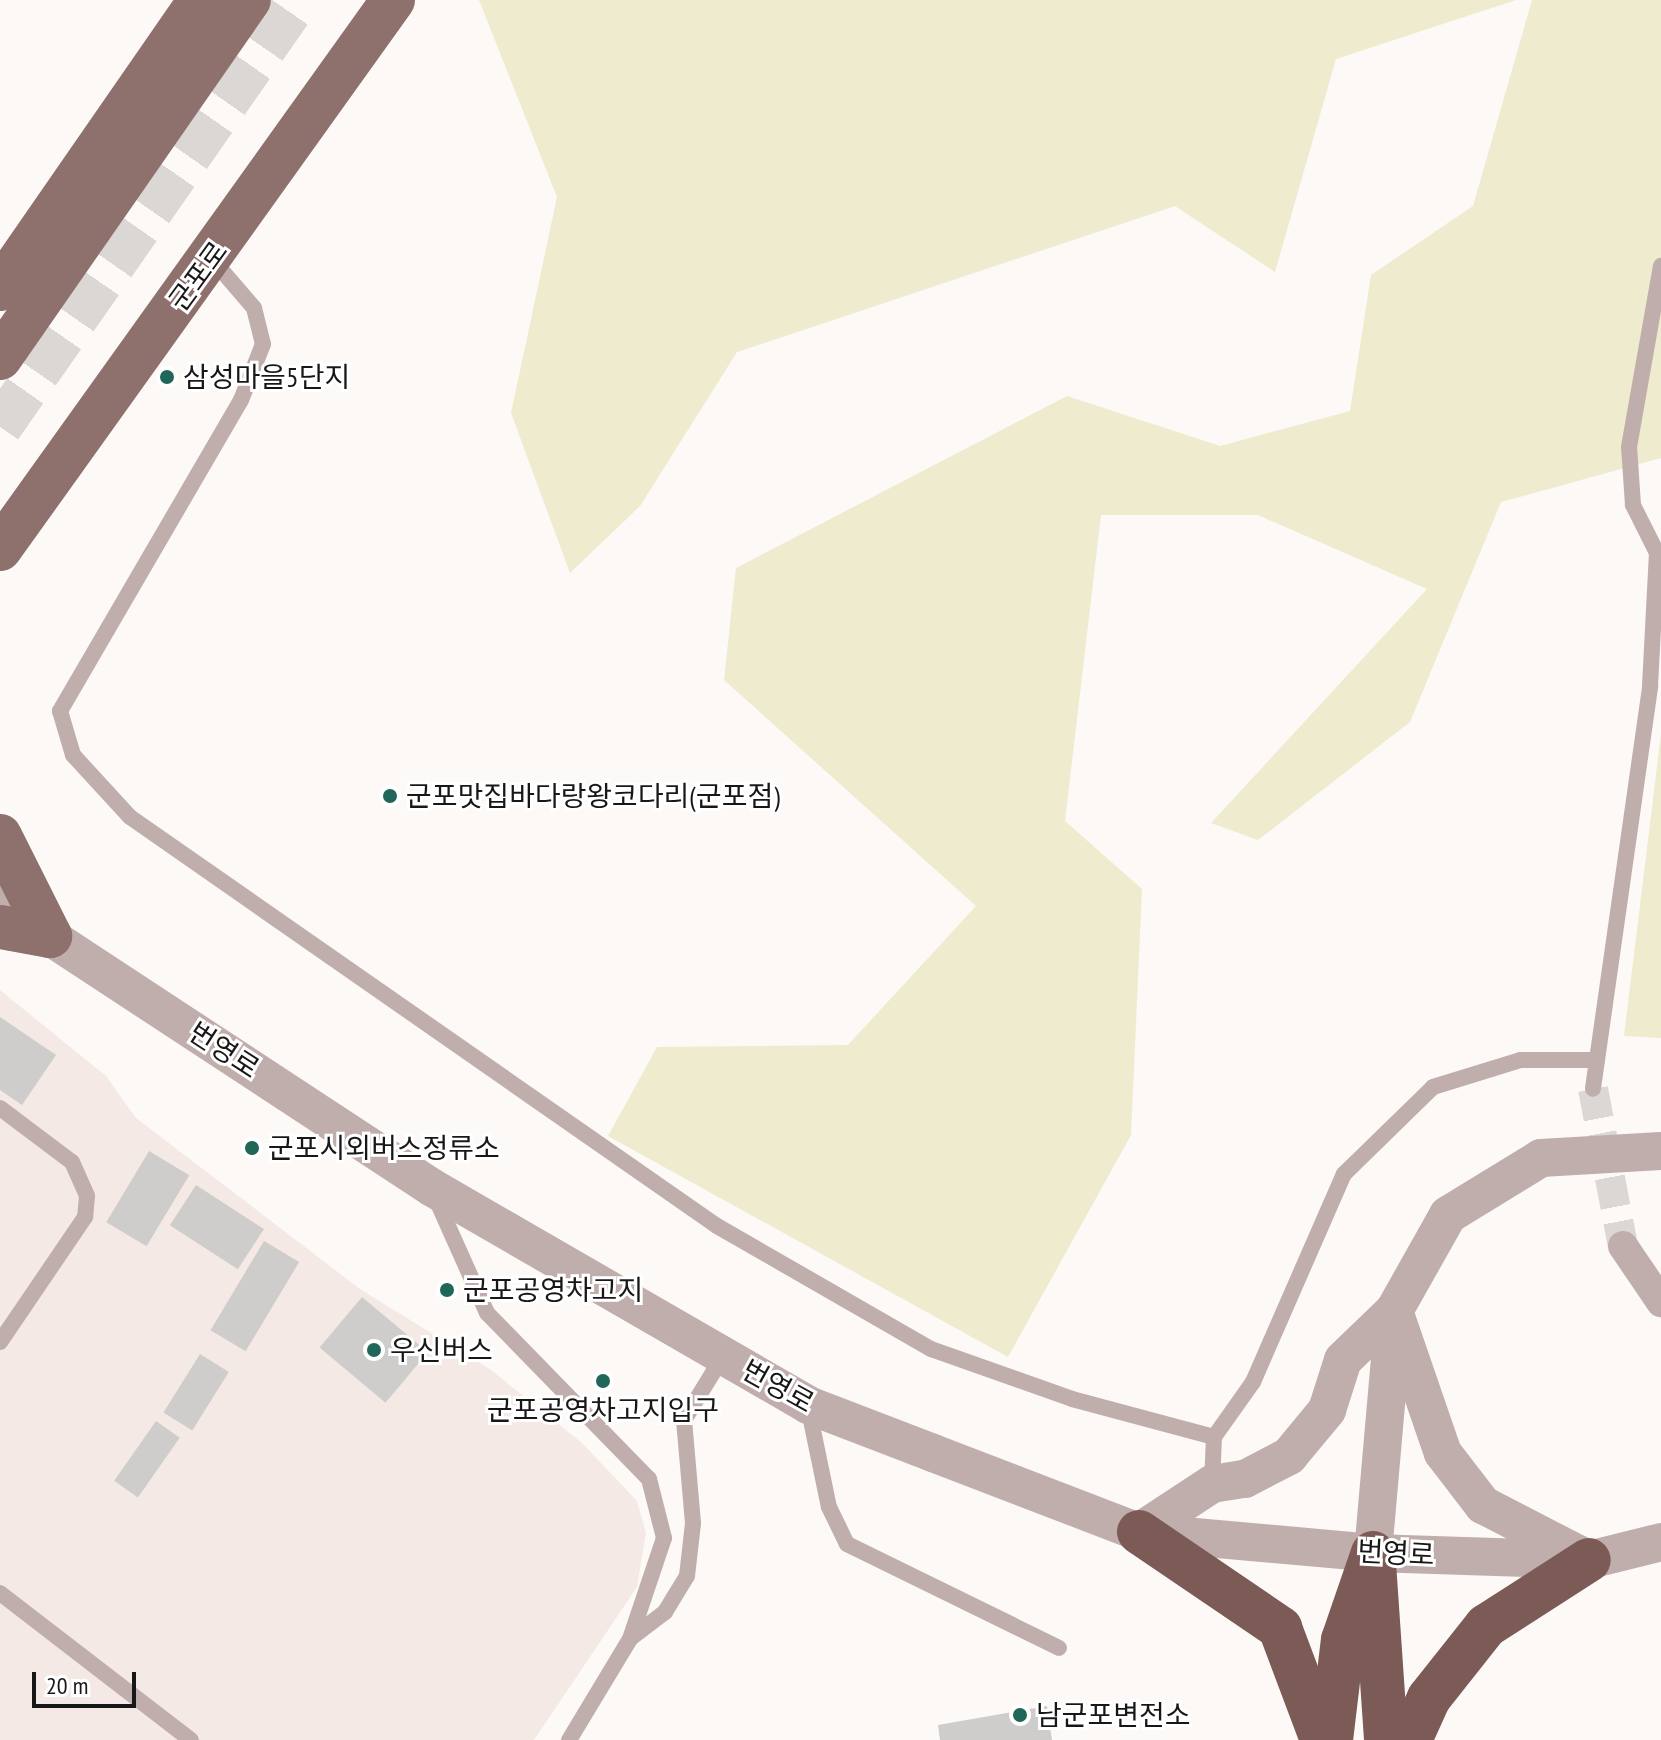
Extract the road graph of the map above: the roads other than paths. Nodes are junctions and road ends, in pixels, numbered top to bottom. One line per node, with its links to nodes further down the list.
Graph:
1 (200, 0): 6 (main road)
2 (249, 0): 7 (main road)
3 (393, 0): 4 (main road, 군포로)
4 (211, 258): 8 (main road, 군포로); 24 (lane)
5 (1661, 266): 13 (lane)
6 (0, 289)
7 (0, 358)
8 (0, 549)
9 (0, 836): 12 (main road)
10 (0, 904): 12 (street, 번영로)
11 (0, 927): 12 (main road)
12 (50, 936): 17 (street, 번영로)
13 (1597, 1060): 14 (lane); 24 (lane)
14 (1593, 1089)
15 (0, 1108): 21 (lane)
16 (1661, 1151): 20 (street)
17 (431, 1187): 22 (street, 번영로); 31 (lane)
18 (1623, 1246): 19 (street)
19 (1661, 1302)
20 (1394, 1311): 25 (street); 28 (street); 29 (street)
21 (0, 1342)
22 (724, 1356): 23 (street, 번영로); 31 (lane)
23 (808, 1405): 26 (street, 번영로); 32 (lane)
24 (1214, 1437): 25 (lane)
25 (1212, 1484): 26 (street)
26 (1139, 1532): 28 (street, 번영로); 35 (highway)
27 (1661, 1542): 29 (street, 번영로)
28 (1373, 1553): 29 (street, 번영로); 36 (highway); 37 (highway)
29 (1589, 1560): 38 (highway)
30 (0, 1593): 33 (lane)
31 (630, 1639): 34 (lane)
32 (1059, 1648)
33 (191, 1740)
34 (569, 1740)
35 (1322, 1740)
36 (1331, 1740)
37 (1386, 1740)
38 (1410, 1740)

